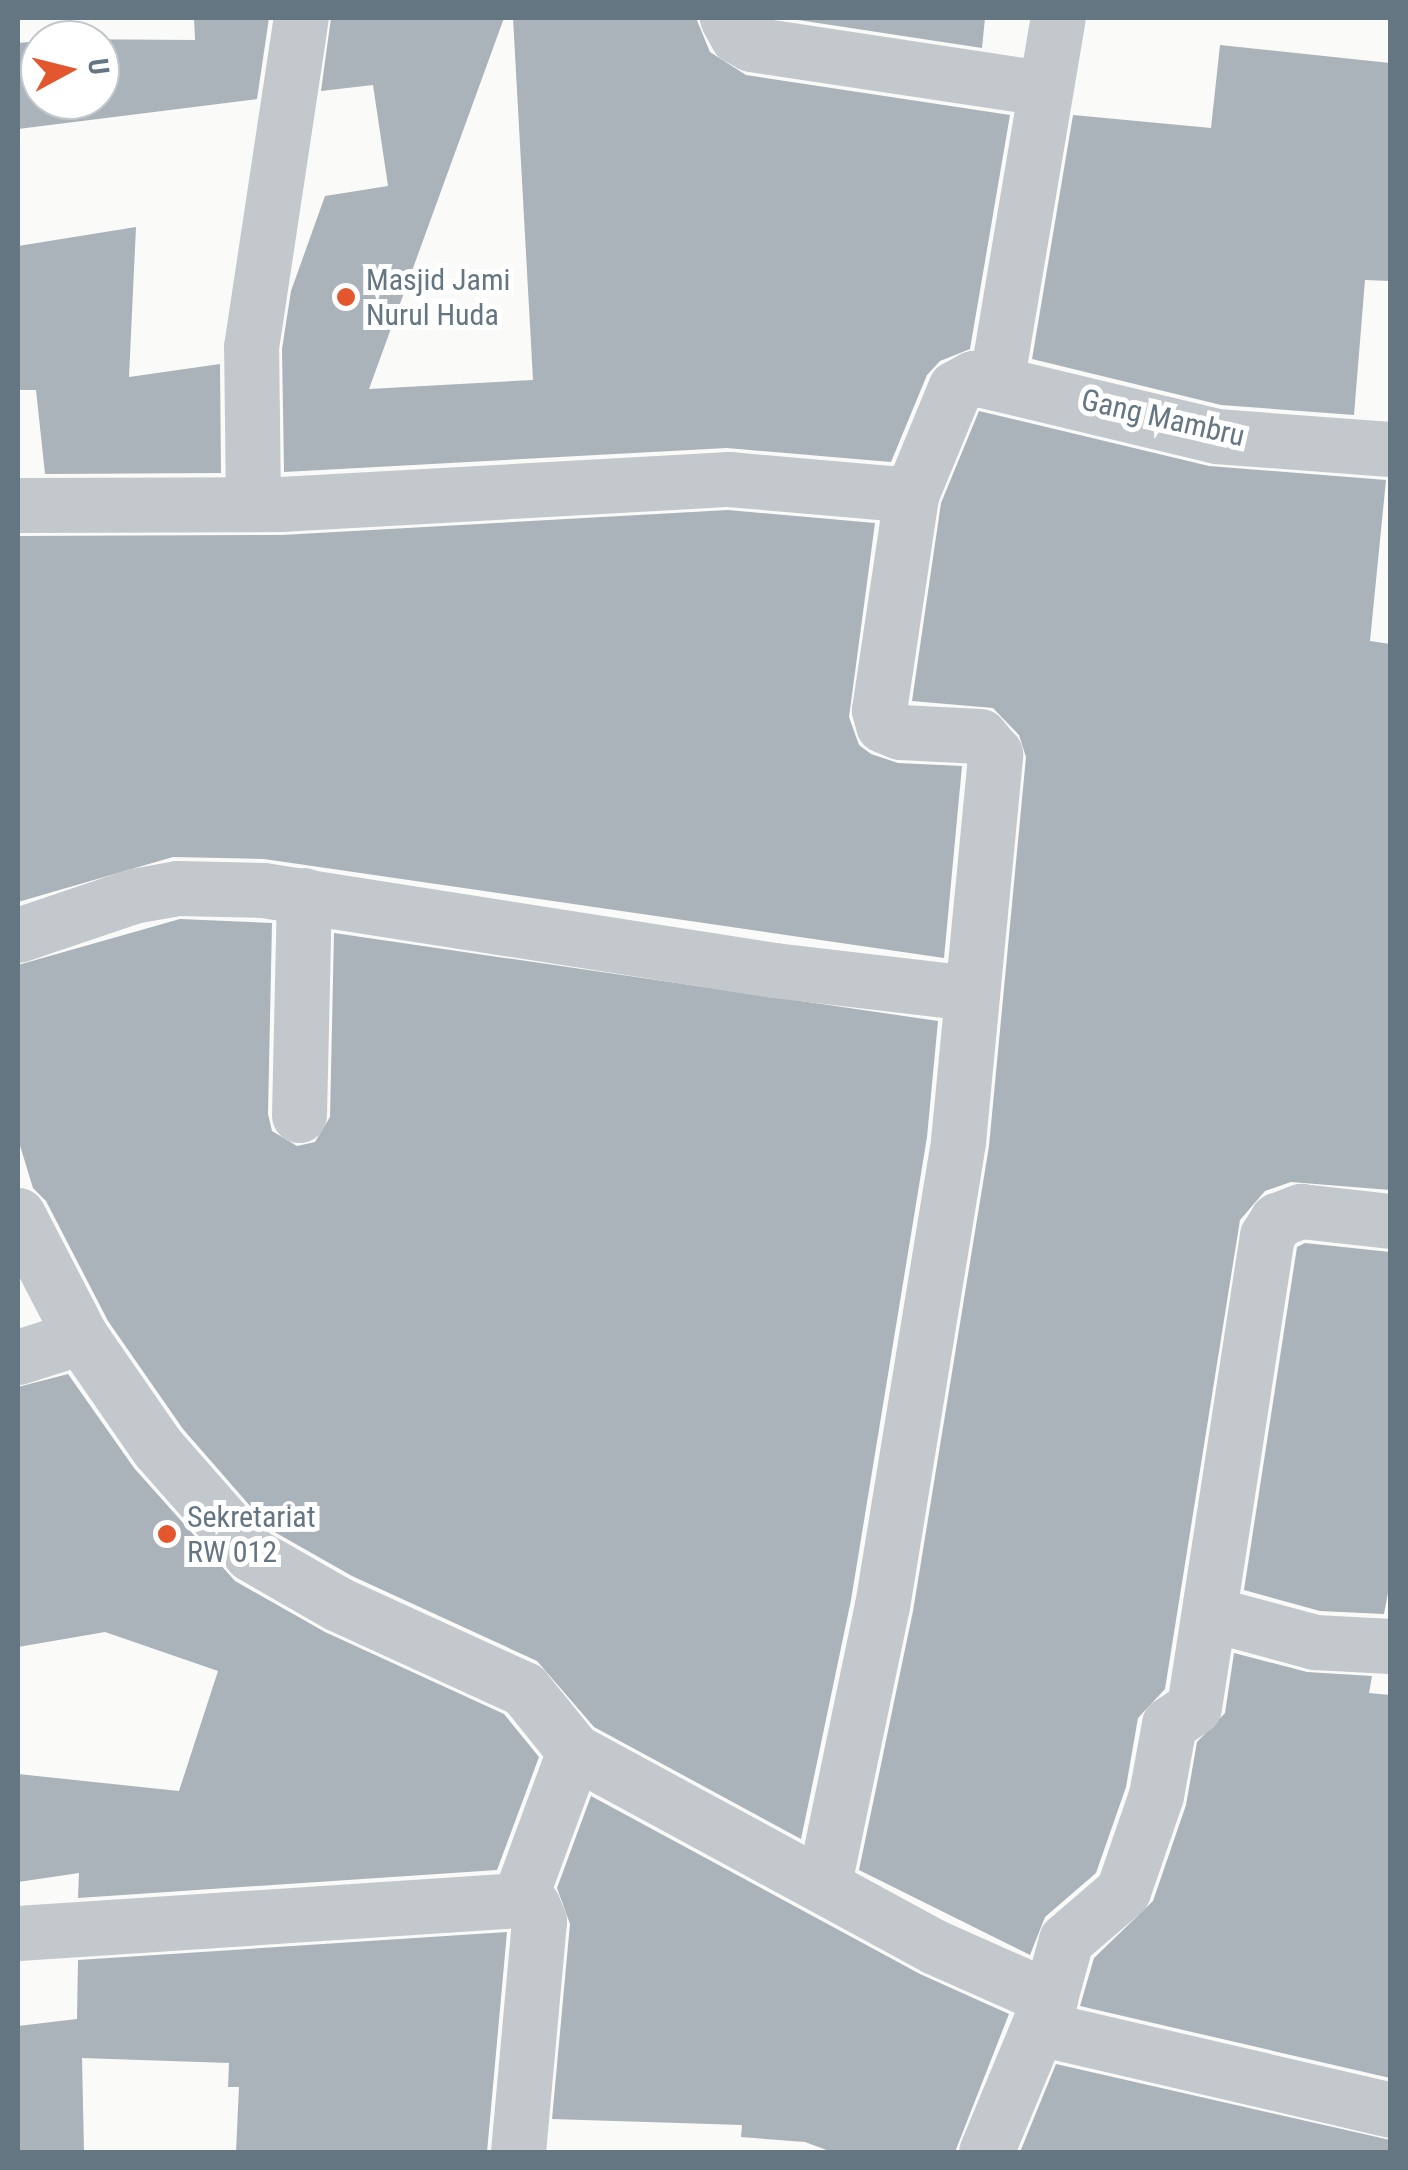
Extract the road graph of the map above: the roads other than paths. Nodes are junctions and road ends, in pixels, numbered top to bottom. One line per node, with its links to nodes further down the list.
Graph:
1 (302, 18): 8 (street)
2 (727, 18): 4 (street)
3 (1058, 18): 4 (street)
4 (1041, 88): 5 (street)
5 (996, 383): 6 (street, Gang Mambru); 7 (street)
6 (1390, 449)
7 (911, 494): 8 (street); 12 (street)
8 (253, 503): 9 (street)
9 (18, 504)
10 (304, 895): 11 (street); 12 (street); 13 (street)
11 (18, 935)
12 (971, 993): 21 (street)
13 (300, 1115)
14 (18, 1215): 16 (street)
15 (1390, 1221): 18 (street)
16 (81, 1338): 17 (street); 20 (street)
17 (18, 1356)
18 (1212, 1614): 19 (street); 24 (street)
19 (1390, 1646)
20 (574, 1751): 21 (street); 22 (street)
21 (824, 1884): 24 (street)
22 (519, 1900): 23 (street); 26 (street)
23 (18, 1933)
24 (1044, 2013): 25 (street); 27 (street)
25 (1390, 2110)
26 (518, 2152)
27 (986, 2152)

